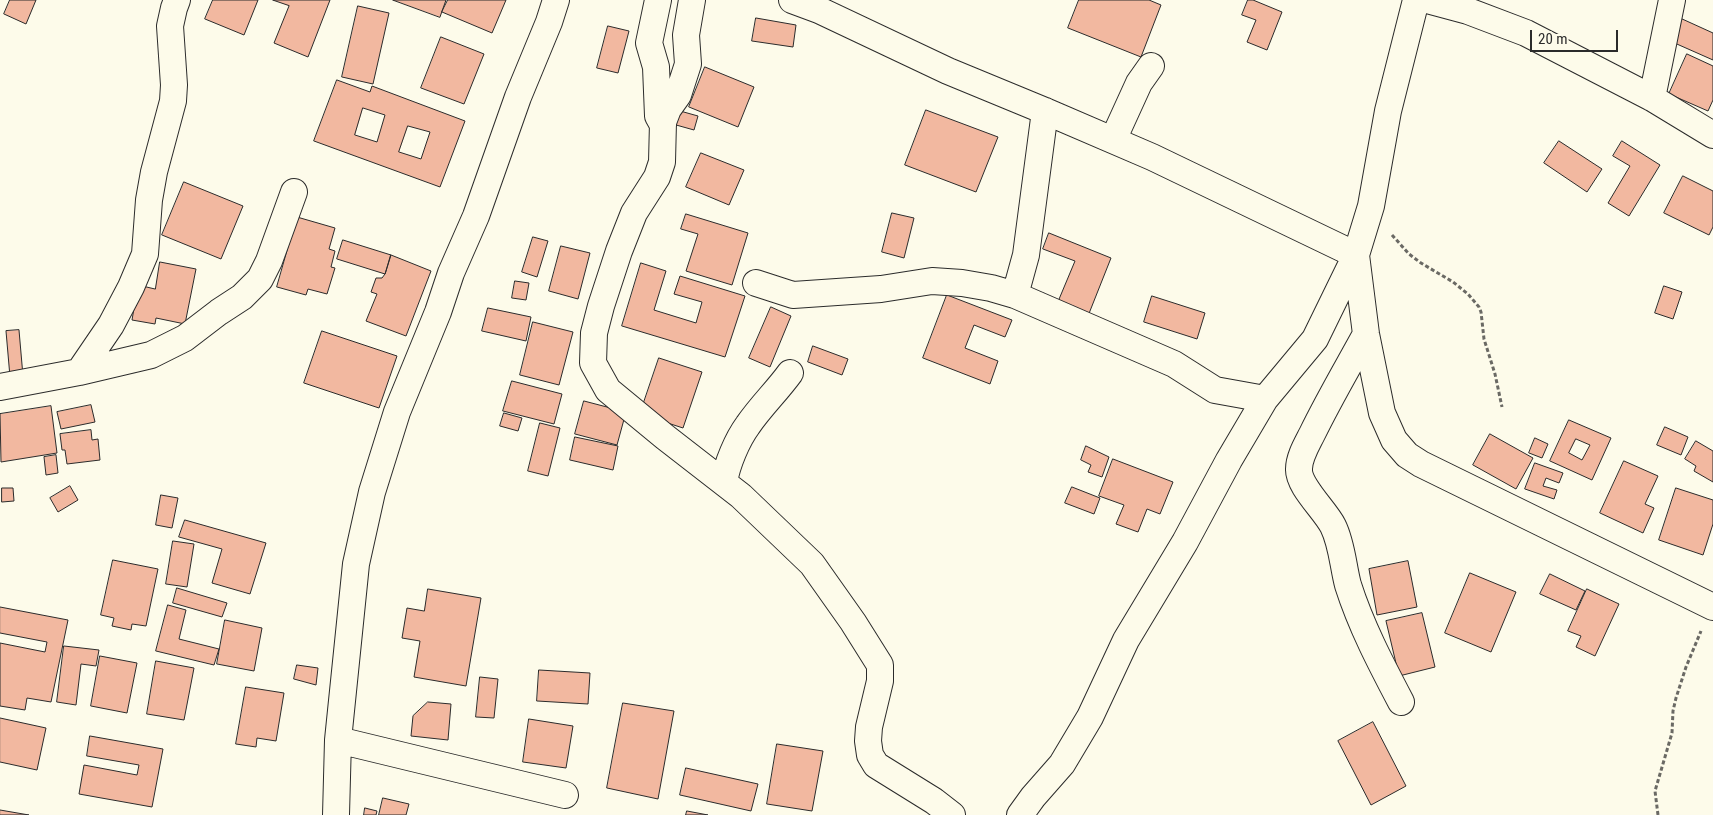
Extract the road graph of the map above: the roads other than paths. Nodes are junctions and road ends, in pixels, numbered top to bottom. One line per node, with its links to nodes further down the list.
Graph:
1 (178, 0): 20 (street)
2 (556, 0): 27 (street)
3 (658, 0): 12 (street)
4 (692, 0): 12 (street)
5 (792, 0): 11 (street)
6 (1416, 0): 16 (street)
7 (1426, 0): 10 (street)
8 (1672, 0): 10 (street)
9 (1151, 66): 14 (street)
10 (1652, 98): 13 (street)
11 (1045, 110): 14 (street); 18 (street)
12 (664, 125): 24 (street)
13 (1713, 135)
14 (1113, 140): 16 (street)
15 (294, 192): 20 (street)
16 (1356, 255): 19 (street); 23 (street)
17 (756, 283): 18 (street)
18 (1014, 295): 23 (street)
19 (1366, 334): 25 (street); 26 (street)
20 (79, 372): 22 (street)
21 (790, 373): 24 (street)
22 (0, 387)
23 (1265, 399): 31 (street)
24 (724, 482): 30 (street)
25 (1713, 605)
26 (1401, 702)
27 (338, 740): 28 (street); 29 (street)
28 (565, 794)
29 (336, 815)
30 (952, 815)
31 (1020, 815)

